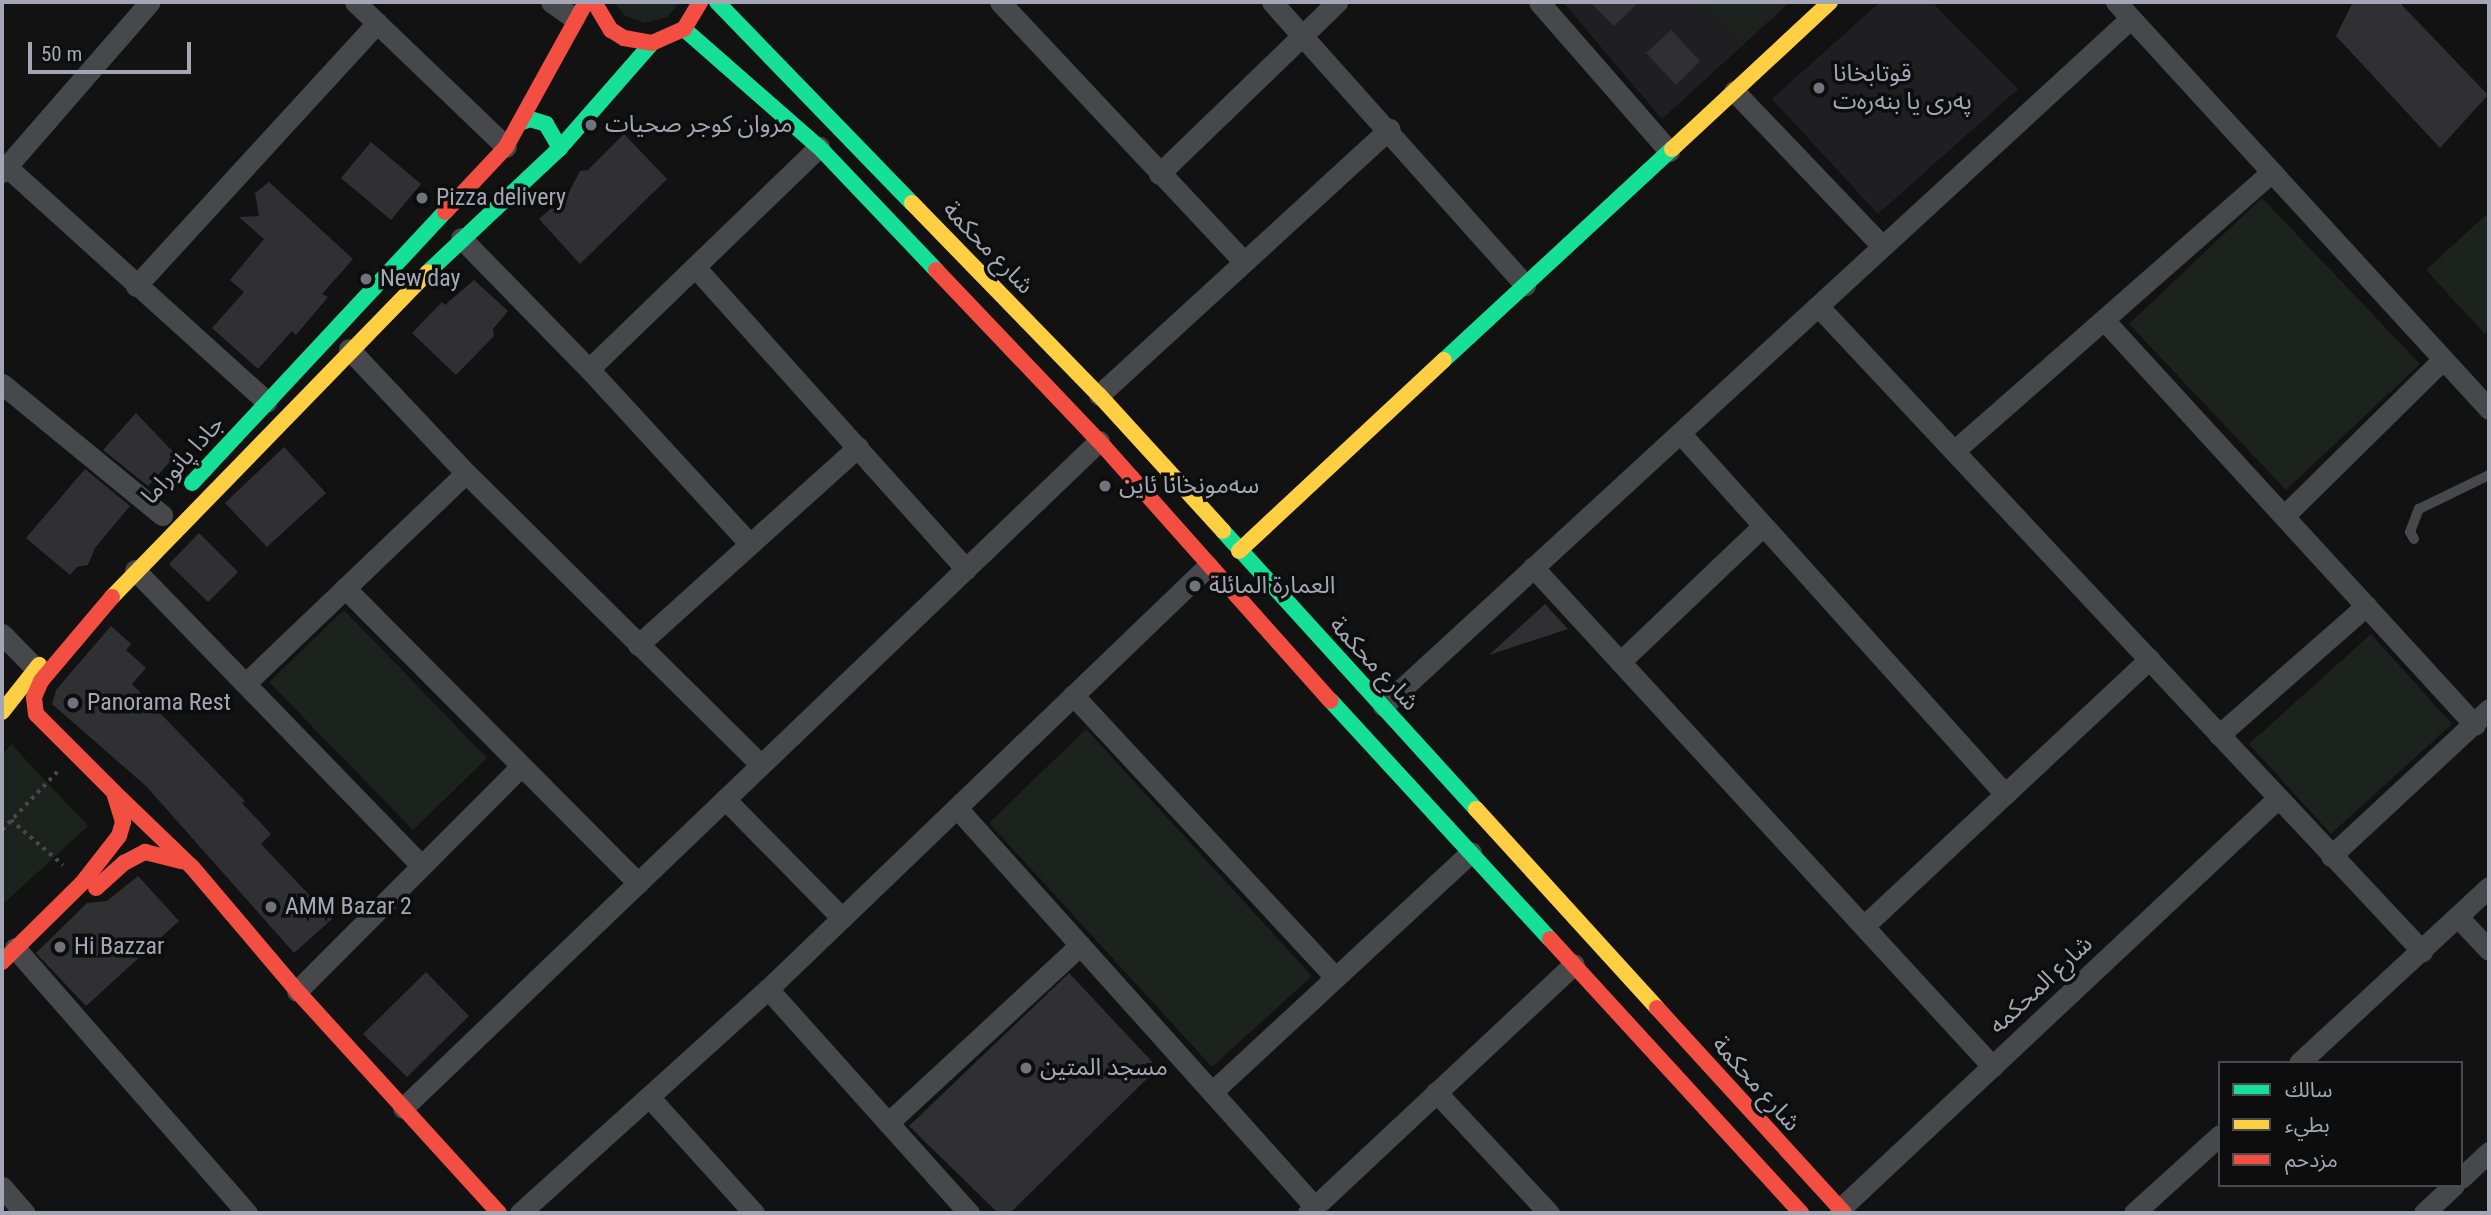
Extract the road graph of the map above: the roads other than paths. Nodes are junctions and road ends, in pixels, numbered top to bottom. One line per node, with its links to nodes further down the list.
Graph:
1 (150, 2): 26 (street)
2 (355, 2): 15 (street)
3 (551, 2): 13 (street)
4 (594, 2): 18 (main road)
5 (701, 2): 16 (main road)
6 (717, 2): 41 (main road, شارع محكمة)
7 (1000, 2): 28 (street)
8 (1272, 2): 17 (street)
9 (1337, 2): 17 (street)
10 (1539, 2): 25 (street)
11 (1830, 2): 19 (main road)
12 (2116, 2): 14 (street)
13 (580, 10): 20 (main road, جادا پانوراما)
14 (2131, 18): 27 (street); 30 (street)
15 (377, 23): 23 (street); 34 (street)
16 (684, 29): 18 (main road); 22 (main road)
17 (1302, 34): 21 (street); 28 (street)
18 (652, 43): 24 (main road)
19 (1734, 91): 25 (main road); 30 (street)
20 (520, 122): 23 (main road, جادا پانوراما); 24 (main road)
21 (1389, 129): 31 (street); 33 (street)
22 (819, 146): 32 (street); 45 (main road)
23 (506, 147): 42 (main road, جادا پانوراما)
24 (560, 148): 29 (main road)
25 (1669, 151): 33 (main road)
26 (4, 169): 34 (street)
27 (2272, 172): 36 (street); 38 (street)
28 (1159, 174): 31 (street)
29 (461, 238): 37 (main road); 39 (street)
30 (1882, 246): 35 (street)
31 (1243, 261): 41 (street)
32 (695, 267): 39 (street); 46 (street)
33 (1525, 285): 56 (main road)
34 (136, 286): 42 (street)
35 (1818, 306): 44 (street); 47 (street)
36 (2104, 320): 47 (street); 51 (street)
37 (349, 349): 48 (street); 57 (main road)
38 (2444, 359): 43 (street); 51 (street)
39 (589, 369): 55 (street)
40 (2, 383): 50 (street)
41 (1099, 395): 56 (main road, شارع محكمة)
42 (267, 402): 50 (main road, جادا پانوراما)
43 (2489, 410)
44 (1679, 433): 52 (street); 59 (street)
45 (1100, 441): 58 (main road); 60 (street)
46 (858, 447): 55 (street); 60 (street)
47 (1954, 451): 65 (street)
48 (466, 473): 61 (street); 64 (street)
49 (2489, 475): 54 (lane)
50 (171, 506): 53 (main road, جادا پانوراما)
51 (2284, 516): 62 (street)
52 (1763, 526): 66 (street); 77 (street)
53 (147, 533)
54 (2414, 539)
55 (748, 542): 64 (street)
56 (1239, 551): 70 (main road, شارع محكمة)
57 (134, 561): 67 (main road); 68 (street); 76 (main road)
58 (1208, 566): 69 (street); 81 (main road)
59 (1533, 568): 66 (street); 70 (street)
60 (966, 569): 75 (street)
61 (345, 588): 68 (street); 74 (street)
62 (2366, 606): 72 (street); 73 (street)
63 (2, 634): 67 (street)
64 (638, 645): 75 (street)
65 (2149, 659): 73 (street); 77 (street)
66 (1620, 662): 90 (street)
67 (36, 669): 71 (main road)
68 (246, 683): 83 (street)
69 (1073, 695): 80 (street); 96 (street)
70 (1383, 706): 100 (main road, شارع محكمة)
71 (2, 712)
72 (2482, 717): 82 (street)
73 (2219, 735): 79 (street)
74 (521, 765): 83 (street); 85 (street)
75 (761, 765): 78 (street)
76 (114, 792): 84 (main road); 87 (main road)
77 (2005, 794): 90 (street)
78 (725, 799): 85 (street); 89 (street)
79 (2277, 799): 82 (street); 101 (street, شارع المحكمه)
80 (957, 808): 89 (street); 91 (street)
81 (1471, 852): 95 (main road); 96 (street)
82 (2331, 856): 93 (street)
83 (420, 864): 98 (street)
84 (192, 867): 87 (main road); 98 (main road)
85 (638, 883): 106 (street)
86 (2489, 887): 88 (street)
87 (69, 896): 94 (main road)
88 (2458, 917): 92 (street); 93 (street)
89 (842, 918): 97 (street)
90 (1864, 926): 101 (street)
91 (1080, 945): 103 (street); 108 (street)
92 (2489, 950)
93 (2422, 951): 99 (street)
94 (9, 955): 120 (street)
95 (1574, 964): 102 (main road); 104 (street)
96 (1335, 977): 103 (street)
97 (768, 989): 105 (street); 108 (street)
98 (297, 991): 106 (main road)
99 (2301, 1061)
100 (1708, 1065): 102 (main road); 107 (main road, شارع محكمة)
101 (1993, 1067): 118 (street, شارع المحكمه)
102 (1687, 1089): 109 (main road)
103 (1212, 1092): 116 (street)
104 (1436, 1092): 116 (street); 117 (street)
105 (651, 1099): 121 (street); 122 (street)
106 (403, 1108): 115 (main road)
107 (1747, 1111): 109 (main road); 118 (main road, شارع محكمة)
108 (888, 1123): 123 (street)
109 (1726, 1132): 124 (main road)
110 (2218, 1137): 125 (street)
111 (2488, 1156): 112 (street)
112 (2463, 1176)
113 (2452, 1187): 126 (street)
114 (3, 1192): 119 (street)
115 (487, 1209)
116 (1312, 1210)
117 (1541, 1210)
118 (1842, 1211)
119 (25, 1213)
120 (247, 1213)
121 (520, 1213)
122 (754, 1213)
123 (969, 1213)
124 (1801, 1213)
125 (2134, 1213)
126 (2424, 1213)

